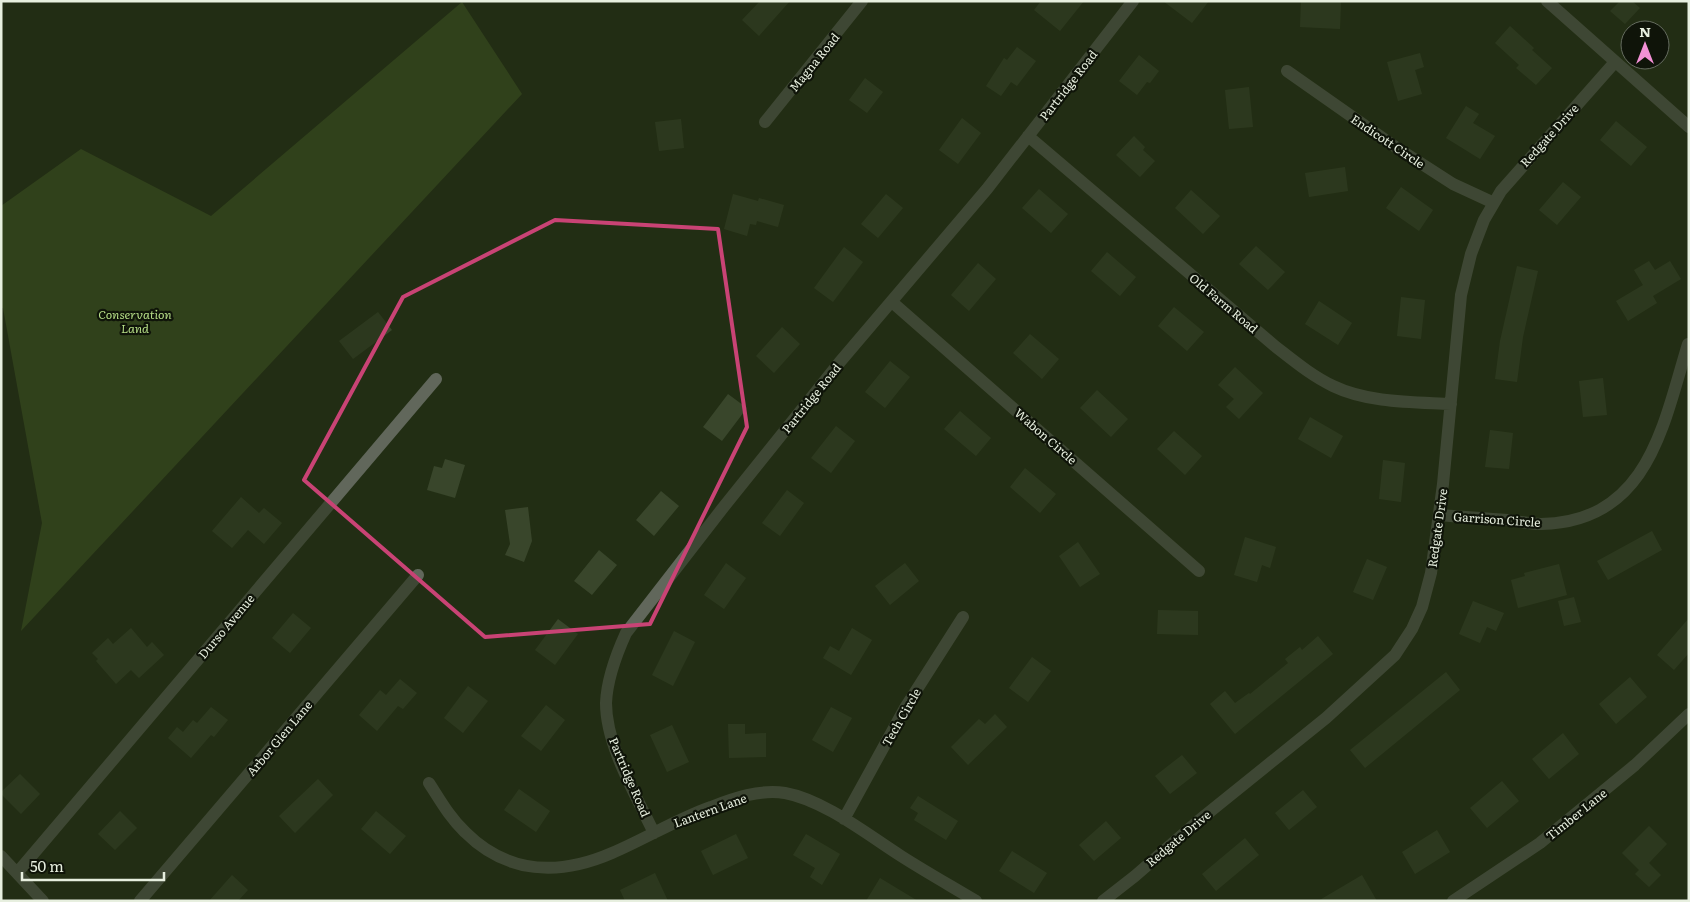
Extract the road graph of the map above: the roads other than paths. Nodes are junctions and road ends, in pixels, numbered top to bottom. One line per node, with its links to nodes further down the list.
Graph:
1 (862, 1): 6 (street, Magna Road)
2 (1134, 1): 8 (street, Partridge Road)
3 (1547, 1): 4 (street)
4 (1615, 62): 7 (street); 9 (street, Redgate Drive)
5 (1287, 71): 9 (street, Endicott Circle)
6 (765, 122)
7 (1689, 127)
8 (1028, 136): 10 (street, Partridge Road); 13 (street, Old Farm Road)
9 (1494, 203): 13 (street, Redgate Drive)
10 (892, 302): 15 (street, Wabon Circle); 21 (street, Partridge Road)
11 (1688, 344): 14 (street, Garrison Circle)
12 (436, 379): 23 (street, Durso Avenue)
13 (1451, 404): 14 (street, Redgate Drive)
14 (1439, 515): 27 (street, Redgate Drive)
15 (1199, 571)
16 (418, 575): 25 (street, Arbor Glen Lane)
17 (963, 617): 20 (street, Tech Circle)
18 (1689, 714): 28 (street, Timber Lane)
19 (430, 783): 21 (street, Lantern Lane)
20 (844, 819): 21 (street, Lantern Lane); 26 (street, Lantern Lane)
21 (654, 833)
22 (1, 856): 23 (street)
23 (17, 873): 24 (street)
24 (43, 901)
25 (140, 901)
26 (976, 901)
27 (1103, 901)
28 (1453, 901)

